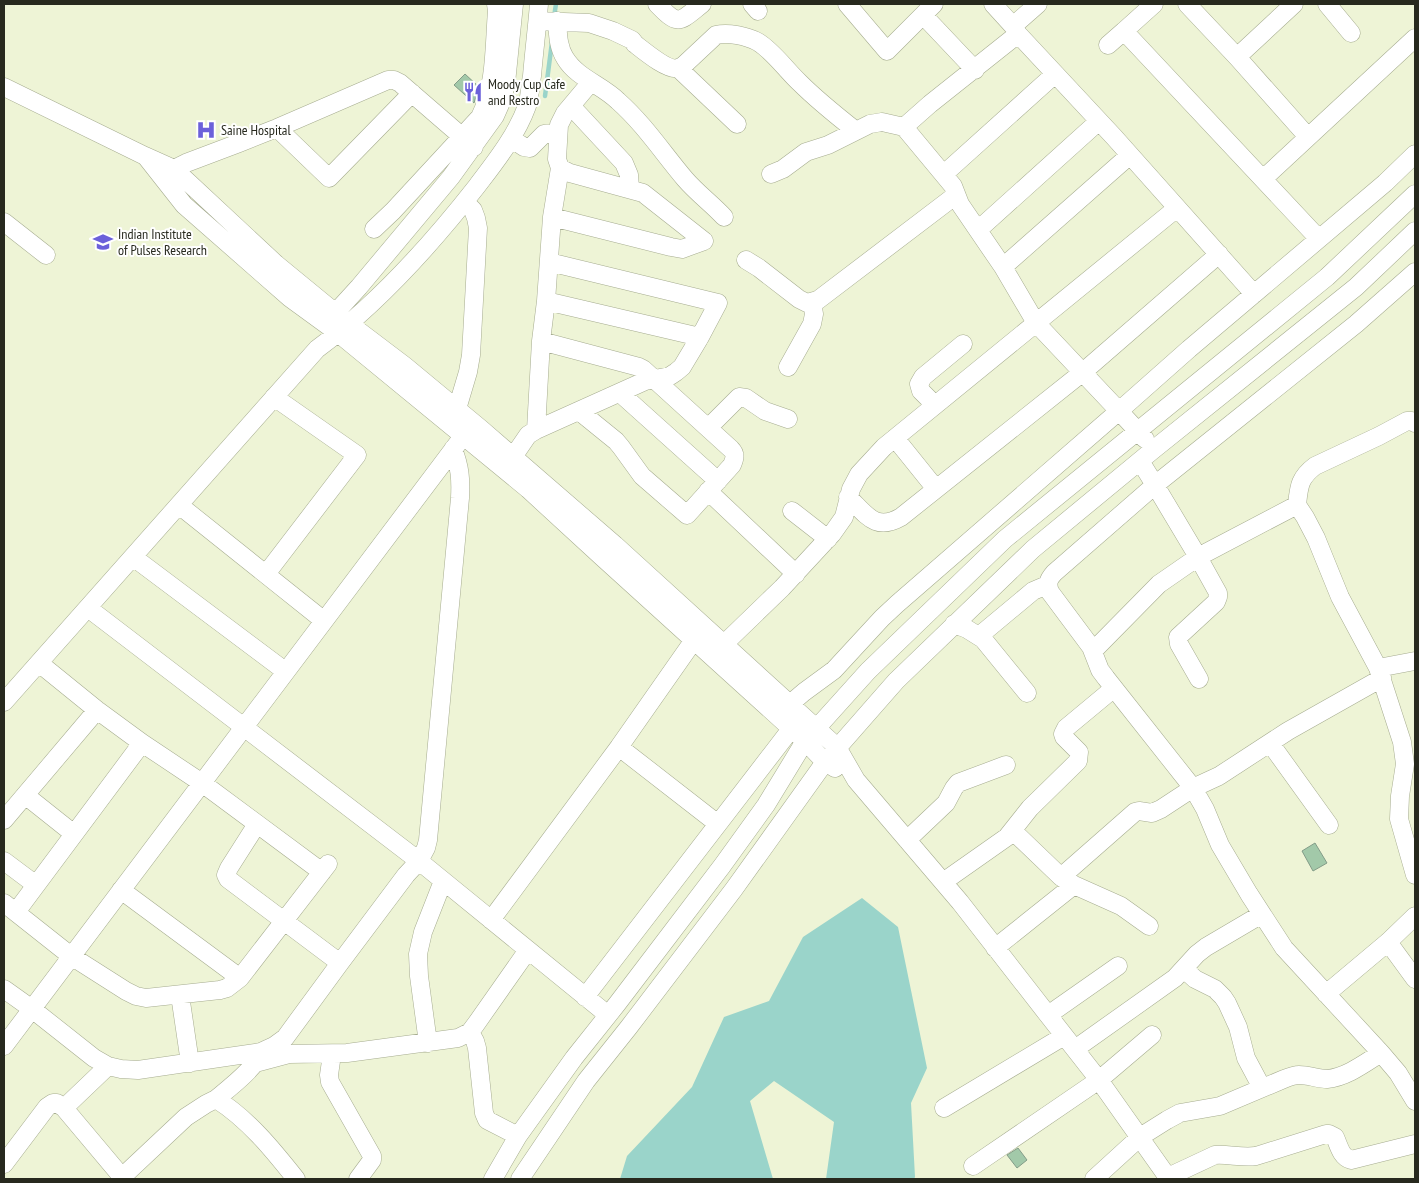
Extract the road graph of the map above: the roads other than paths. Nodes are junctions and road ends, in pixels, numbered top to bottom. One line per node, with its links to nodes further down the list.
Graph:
1 (496, 4): 36 (street)
2 (514, 4): 36 (street)
3 (702, 4): 11 (street)
4 (846, 4): 12 (street)
5 (993, 4): 15 (street)
6 (1038, 4): 15 (street)
7 (1154, 4): 16 (street)
8 (1187, 4): 20 (street)
9 (1294, 4): 20 (street)
10 (1326, 4): 17 (street)
11 (649, 5)
12 (929, 9): 22 (street)
13 (538, 12): 14 (street); 35 (street)
14 (557, 21): 21 (street); 24 (street)
15 (1015, 30): 22 (street); 23 (street)
16 (1124, 31): 19 (street); 44 (street)
17 (1351, 33)
18 (1415, 38): 34 (street)
19 (1108, 45)
20 (1237, 57): 34 (street)
21 (678, 68): 29 (street); 32 (street)
22 (974, 70): 30 (street)
23 (1055, 74): 28 (street); 43 (street)
24 (591, 82): 27 (street); 51 (street)
25 (4, 87): 39 (street)
26 (412, 92): 31 (street); 31 (street); 36 (street)
27 (571, 106): 33 (street); 45 (street)
28 (1099, 121): 38 (street); 54 (street)
29 (737, 124)
30 (904, 127): 32 (street); 43 (street)
31 (277, 128): 41 (street)
32 (856, 131): 42 (street)
33 (558, 133): 35 (street); 40 (street)
34 (1308, 137): 44 (street)
35 (512, 139): 48 (street)
36 (468, 142): 53 (street); 66 (street)
37 (1415, 154): 56 (street)
38 (1130, 155): 49 (street); 61 (street)
39 (145, 156): 41 (street); 66 (street)
40 (560, 168): 45 (street); 50 (street)
41 (174, 169): 66 (street)
42 (771, 174)
43 (944, 174): 47 (street)
44 (1263, 179): 56 (street)
45 (630, 188): 50 (street)
46 (1415, 194): 84 (street)
47 (956, 195): 54 (street); 65 (street)
48 (465, 202): 66 (street); 77 (street)
49 (1178, 208): 57 (street); 67 (street)
50 (552, 217): 60 (street)
51 (724, 217)
52 (4, 222): 58 (street)
53 (374, 229)
54 (978, 230): 61 (street)
55 (1415, 230): 87 (street)
56 (1319, 239): 63 (street)
57 (1220, 254): 63 (street); 72 (street)
58 (46, 255)
59 (746, 260): 65 (street)
60 (549, 262): 64 (street); 68 (street)
61 (1003, 267): 67 (street)
62 (1415, 272): 90 (street)
63 (1254, 294): 79 (street)
64 (546, 301): 68 (street); 69 (street)
65 (812, 302): 71 (street)
66 (337, 323): 75 (street); 77 (street); 85 (street)
67 (1036, 323): 72 (street); 76 (street)
68 (700, 337): 73 (street)
69 (541, 340): 73 (street); 83 (street)
70 (963, 344): 76 (street)
71 (788, 367)
72 (1083, 372): 79 (street); 92 (street)
73 (653, 378): 74 (street); 82 (street)
74 (620, 393): 78 (street); 91 (street)
75 (274, 397): 94 (street); 100 (street)
76 (936, 405): 86 (street)
77 (457, 409): 85 (street)
78 (579, 411): 83 (street); 91 (street)
79 (1119, 411): 84 (street); 118 (street)
80 (788, 419): 82 (street)
81 (1415, 423): 95 (street)
82 (708, 428): 91 (street)
83 (536, 430): 88 (street)
84 (1138, 430): 87 (street); 121 (street)
85 (463, 436): 88 (street); 104 (street); 106 (street); 143 (street)
86 (895, 438): 92 (street); 93 (street)
87 (1153, 450): 89 (street)
88 (513, 456): 106 (street)
89 (1140, 461): 90 (street); 105 (street)
90 (1155, 485): 98 (street); 102 (street)
91 (713, 486): 101 (street)
92 (936, 489): 93 (street)
93 (848, 497): 97 (street)
94 (179, 505): 99 (street); 100 (street)
95 (1297, 505): 98 (street); 113 (street)
96 (792, 511): 97 (street)
97 (828, 539): 101 (street)
98 (1198, 557): 109 (street); 114 (street)
99 (133, 558): 103 (street); 112 (street)
100 (266, 574): 104 (street)
101 (796, 574): 108 (street)
102 (1047, 585): 107 (street); 109 (street)
103 (88, 608): 111 (street); 120 (street)
104 (323, 620): 112 (street)
105 (954, 624): 107 (street); 126 (street)
106 (700, 634): 108 (street); 122 (street); 127 (street)
107 (979, 636): 116 (street)
108 (724, 644): 118 (street)
109 (1093, 651): 115 (street)
110 (1415, 661): 113 (street)
111 (39, 663): 117 (street); 119 (street)
112 (285, 671): 120 (street)
113 (1380, 673): 125 (street); 141 (street)
114 (1198, 679)
115 (1113, 688): 132 (street); 138 (street)
116 (1027, 693)
117 (4, 702)
118 (790, 704): 121 (street)
119 (97, 710): 124 (street); 133 (street)
120 (243, 727): 131 (street); 143 (street)
121 (816, 728): 123 (street); 126 (street)
122 (791, 729): 123 (street); 136 (street)
123 (804, 741): 128 (street); 170 (street)
124 (142, 743): 131 (street); 139 (street)
125 (1270, 743): 132 (street); 137 (street)
126 (837, 747): 128 (street); 130 (street)
127 (618, 748): 136 (street); 153 (street)
128 (824, 762): 130 (street); 199 (street)
129 (1006, 765): 140 (street)
130 (856, 780): 140 (street)
131 (202, 783): 135 (street); 149 (street)
132 (1193, 788): 146 (street); 151 (street)
133 (25, 795): 134 (street); 139 (street)
134 (4, 820)
135 (257, 824): 154 (street); 154 (street)
136 (718, 824): 168 (street)
137 (1329, 825)
138 (1013, 831): 146 (street); 147 (street)
139 (74, 834): 148 (street)
140 (907, 840): 147 (street)
141 (1411, 840): 144 (street)
142 (4, 861): 148 (street)
143 (419, 861): 145 (street); 160 (street)
144 (1415, 875)
145 (443, 881): 153 (street); 175 (street)
146 (1068, 881): 155 (street); 157 (street)
147 (943, 882): 157 (street)
148 (36, 885): 150 (street)
149 (121, 890): 159 (street); 163 (street)
150 (10, 907): 159 (street)
151 (1262, 914): 162 (street); 166 (street)
152 (1415, 916): 156 (street)
153 (491, 920): 158 (street)
154 (284, 921): 160 (street); 163 (street)
155 (1149, 926)
156 (1388, 942): 164 (street); 166 (street)
157 (995, 948): 171 (street)
158 (528, 950): 168 (street); 172 (street)
159 (71, 956): 167 (street); 169 (street)
160 (340, 963): 180 (street)
161 (1118, 966): 171 (street)
162 (1184, 969): 177 (street); 184 (street)
163 (240, 978): 167 (street)
164 (1415, 979)
165 (4, 989): 169 (street)
166 (1326, 994): 178 (street)
167 (180, 995): 181 (street)
168 (585, 997): 170 (street)
169 (32, 1009): 176 (street); 182 (street)
170 (608, 1015): 189 (street)
171 (1048, 1015): 174 (street)
172 (470, 1032): 175 (street); 189 (street)
173 (1152, 1035): 183 (street)
174 (1064, 1036): 177 (street); 188 (street)
175 (428, 1043): 179 (street)
176 (4, 1046)
177 (1075, 1050): 183 (street)
178 (1382, 1053): 184 (street); 186 (street)
179 (332, 1054): 180 (street); 197 (street)
180 (258, 1057): 181 (street); 185 (street)
181 (190, 1063): 182 (street)
182 (108, 1066): 187 (street)
183 (1099, 1080): 190 (street); 193 (street)
184 (1262, 1088): 190 (street)
185 (216, 1099): 194 (street); 196 (street)
186 (1415, 1101)
187 (64, 1108): 192 (street); 194 (street)
188 (944, 1108)
189 (518, 1136): 198 (street)
190 (1140, 1137): 195 (street); 200 (street)
191 (1415, 1144): 195 (street)
192 (4, 1164)
193 (973, 1166)
194 (121, 1178)
195 (1168, 1178)
196 (296, 1179)
197 (358, 1179)
198 (493, 1179)
199 (520, 1179)
200 (1094, 1179)

